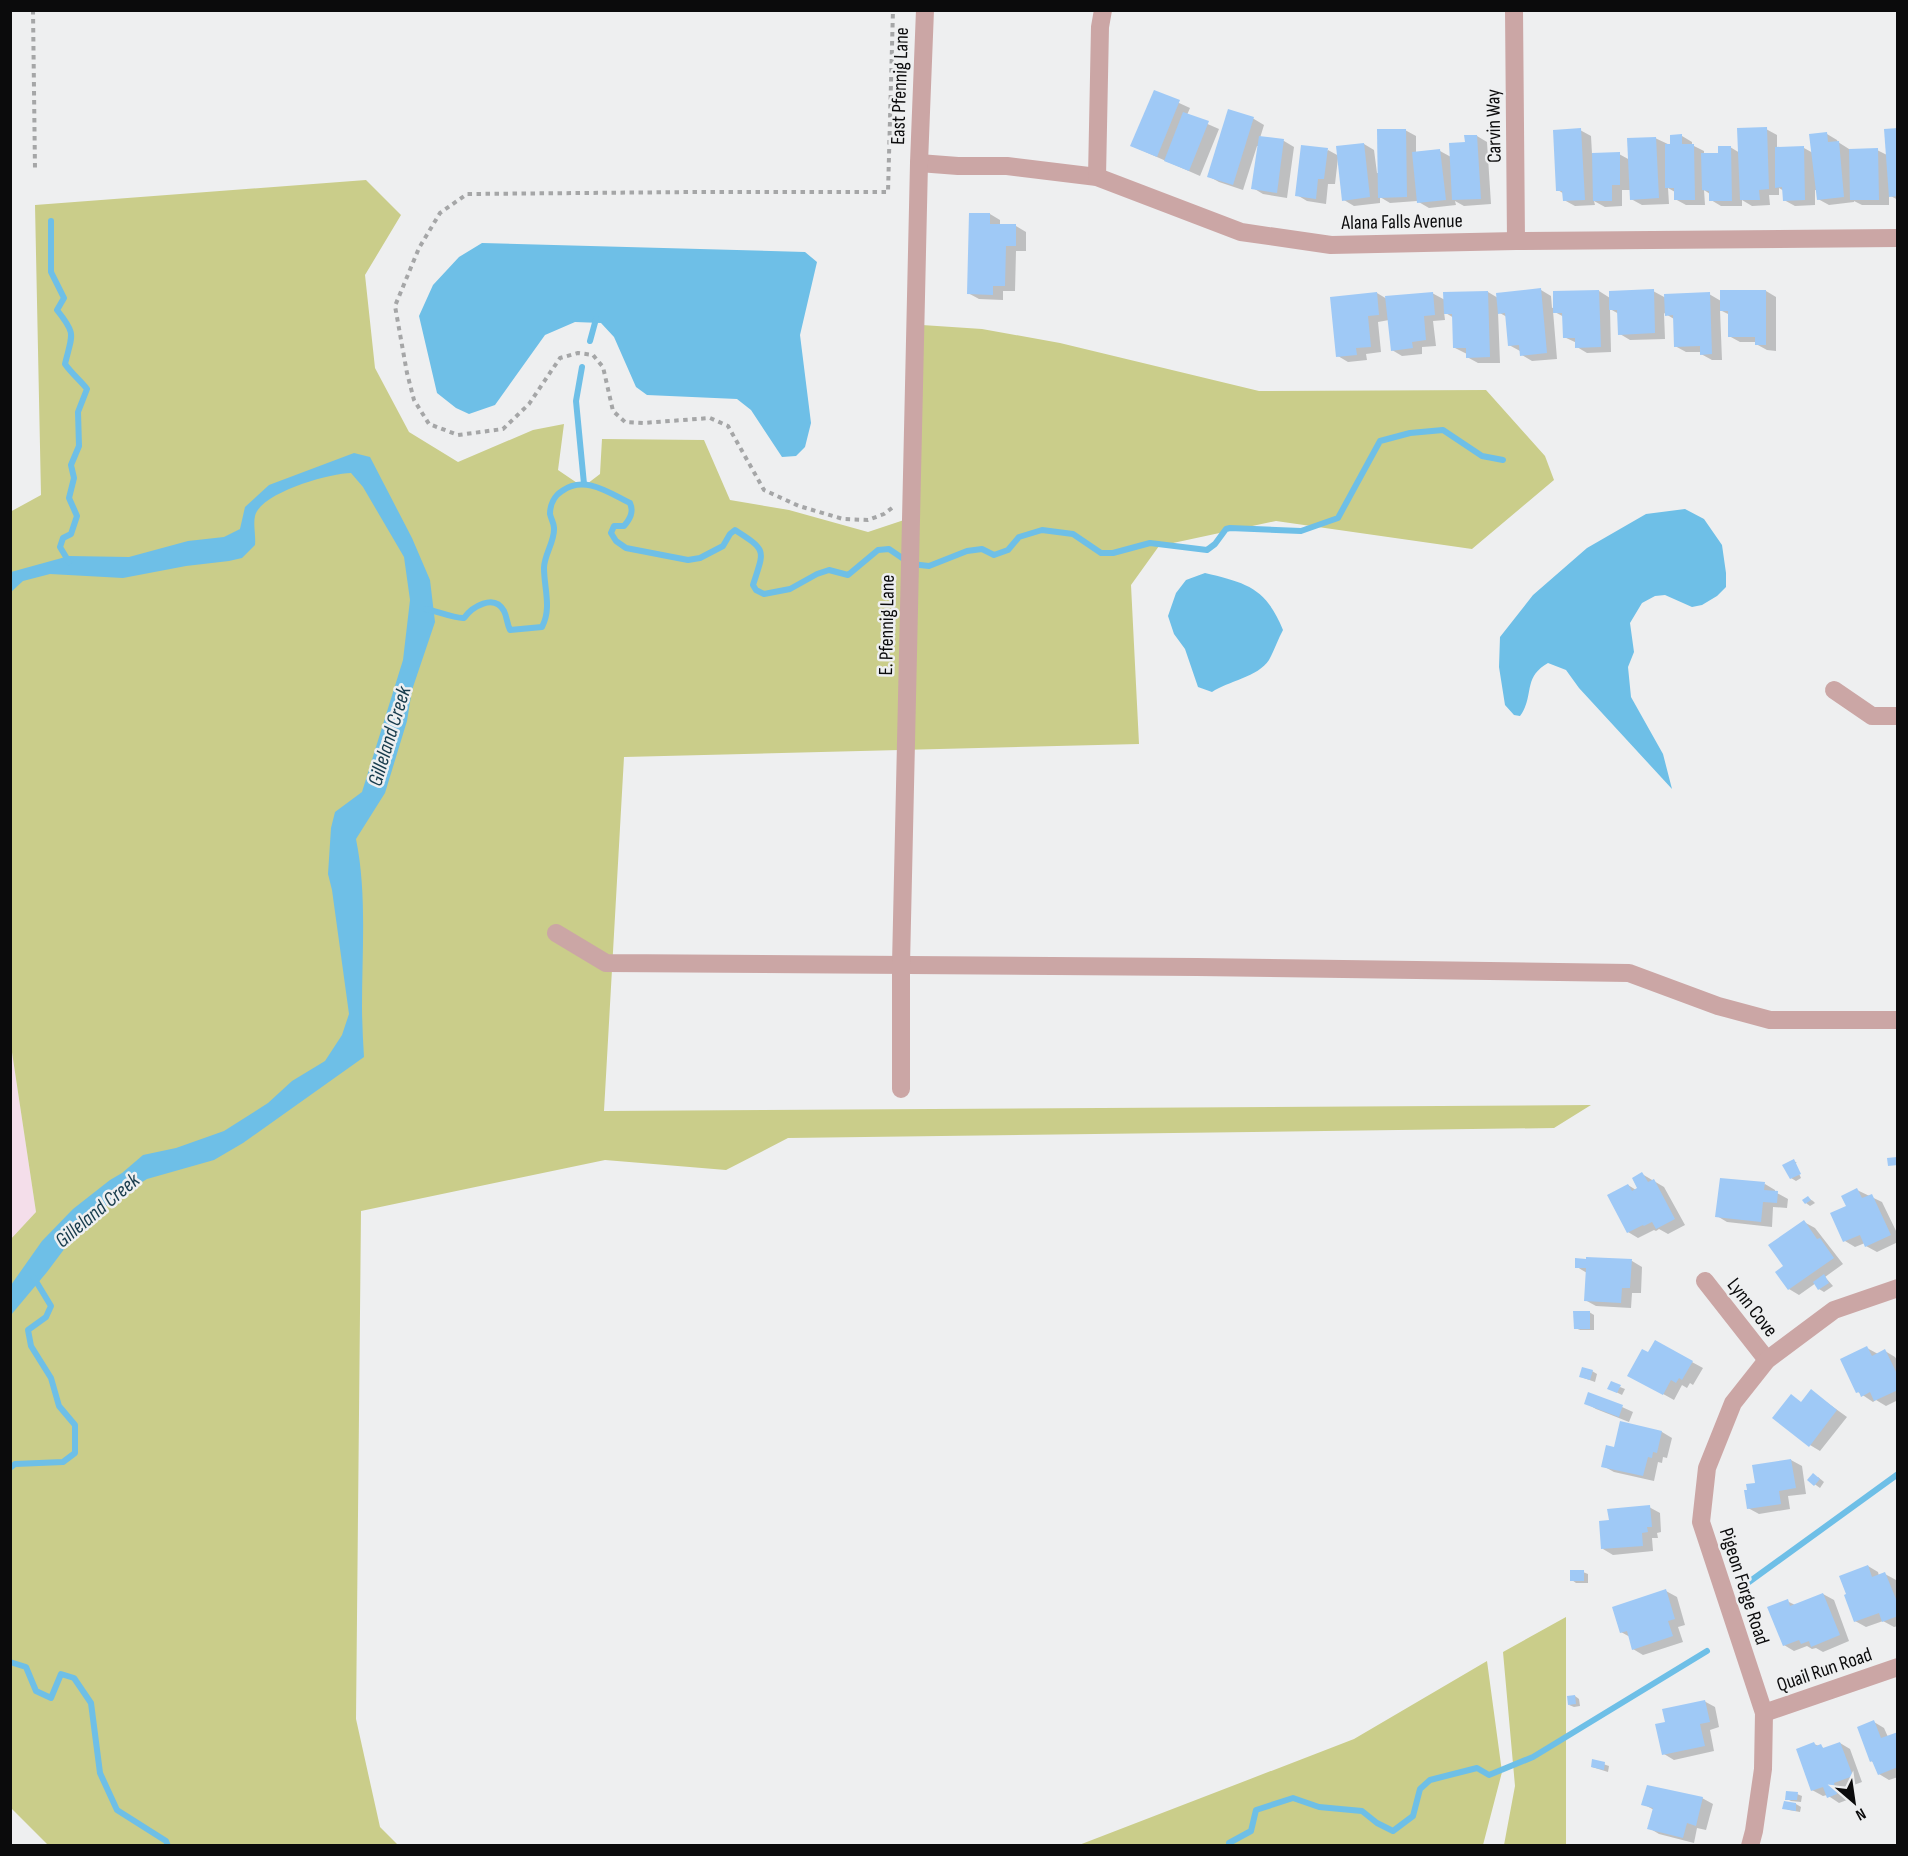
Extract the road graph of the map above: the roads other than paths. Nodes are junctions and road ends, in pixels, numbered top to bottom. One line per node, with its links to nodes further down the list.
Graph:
1 (925, 10): 4 (street, East Pfennig Lane)
2 (1103, 10): 5 (street)
3 (1514, 10): 7 (street, Carvin Way)
4 (919, 163): 5 (street, Alana Falls Avenue); 11 (street, E. Pfennig Lane)
5 (1097, 177): 7 (street, Alana Falls Avenue)
6 (1898, 238): 7 (street, Alana Falls Avenue)
7 (1516, 241)
8 (1834, 690): 9 (street)
9 (1898, 716)
10 (556, 933): 11 (street)
11 (901, 965): 12 (street); 13 (street, E. Pfennig Lane)
12 (1898, 1020)
13 (901, 1089)
14 (1704, 1281): 16 (street, Lynn Cove)
15 (1898, 1288): 16 (street, Pigeon Forge Road)
16 (1767, 1360): 18 (street, Pigeon Forge Road)
17 (1898, 1667): 18 (street, Quail Run Road)
18 (1764, 1713): 19 (street, Pigeon Forge Road)
19 (1750, 1845)

